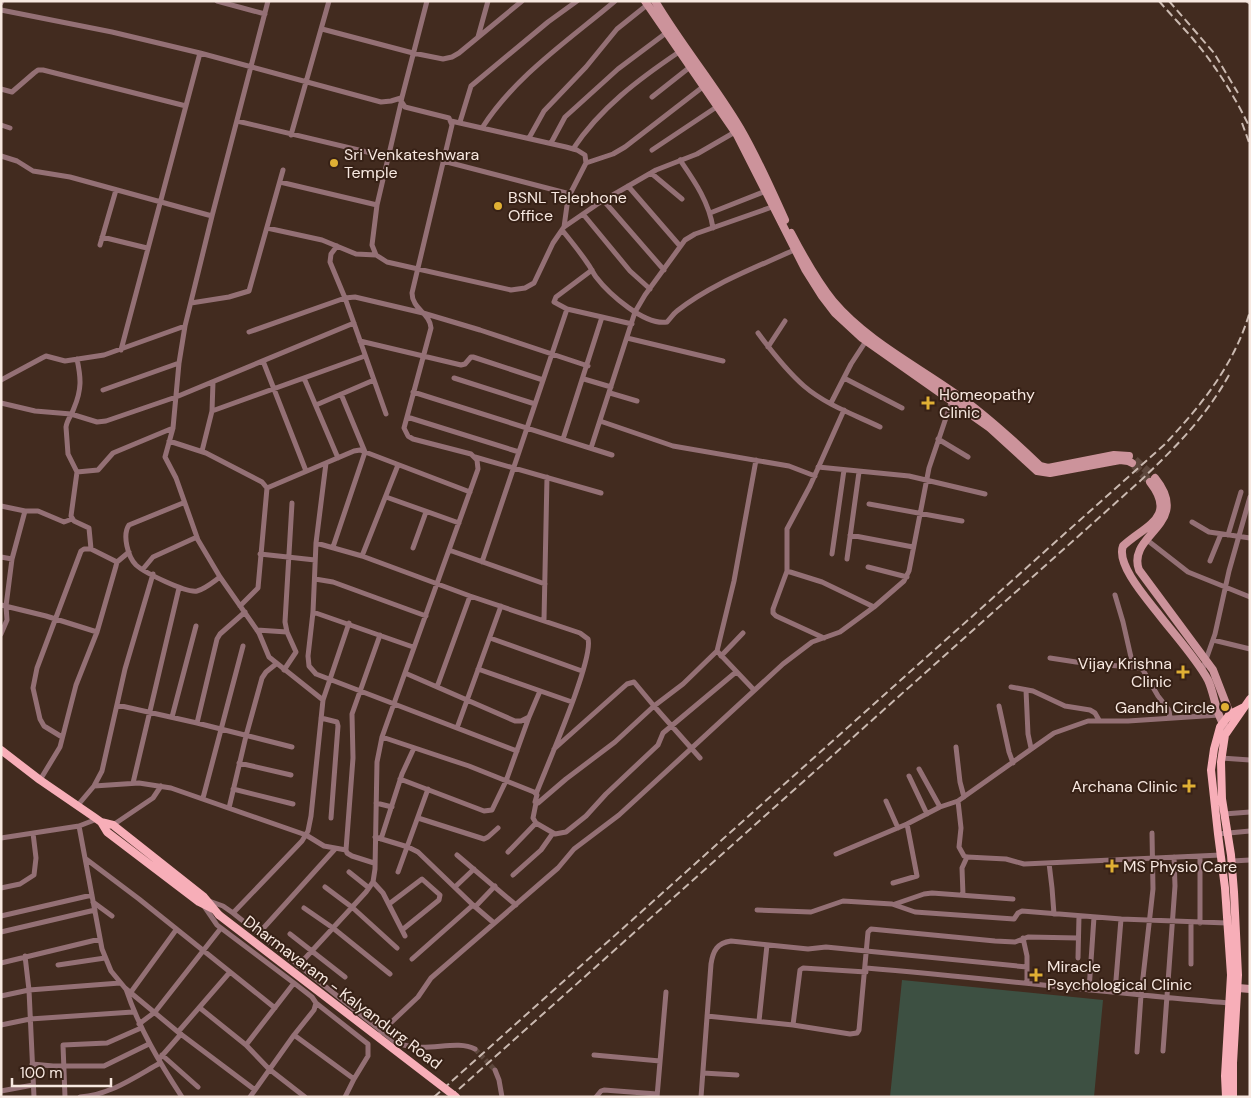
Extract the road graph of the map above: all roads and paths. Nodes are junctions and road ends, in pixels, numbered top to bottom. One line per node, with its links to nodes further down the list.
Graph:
1 (217, 1): 11 (street)
2 (268, 1): 11 (street)
3 (329, 1): 12 (street)
4 (427, 1): 15 (street)
5 (488, 1): 14 (street)
6 (522, 1): 14 (street)
7 (576, 1): 29 (street)
8 (614, 1): 32 (street)
9 (649, 2): 13 (main road); 35 (street); 113 (main road)
10 (1, 10): 17 (street)
11 (265, 14): 18 (street)
12 (322, 28): 15 (street); 20 (street)
13 (666, 33): 16 (main road); 36 (street)
14 (477, 38): 15 (street)
15 (413, 52): 24 (street)
16 (679, 52): 19 (main road); 37 (street)
17 (200, 53): 18 (street); 25 (street)
18 (251, 67): 20 (street); 27 (street)
19 (690, 67): 21 (main road); 23 (street)
20 (306, 81): 24 (street); 34 (street)
21 (704, 86): 26 (main road); 43 (street)
22 (1, 89): 25 (street)
23 (652, 97)
24 (401, 100): 28 (street); 40 (street)
25 (186, 106): 53 (street)
26 (718, 106): 33 (main road); 38 (street)
27 (237, 121): 34 (street); 58 (street)
28 (452, 121): 29 (street); 42 (street)
29 (460, 122): 32 (street)
30 (1, 124): 31 (street)
31 (10, 128)
32 (482, 128): 35 (street)
33 (735, 132): 41 (street); 49 (main road)
34 (291, 135): 40 (street)
35 (529, 138): 36 (street)
36 (551, 143): 37 (street)
37 (573, 149): 43 (street)
38 (652, 150)
39 (1, 156): 48 (street)
40 (388, 157): 54 (street)
41 (680, 160): 45 (street); 56 (street)
42 (442, 162): 50 (street); 69 (street)
43 (586, 163): 50 (street)
44 (283, 170): 46 (street)
45 (651, 173): 47 (street); 51 (street)
46 (280, 182): 54 (street); 59 (street)
47 (628, 186): 52 (street); 65 (street)
48 (116, 190): 53 (street); 62 (street)
49 (766, 192): 55 (main road); 56 (street)
50 (570, 194): 60 (street)
51 (682, 199)
52 (604, 200): 57 (street); 71 (street)
53 (159, 202): 58 (street); 66 (street)
54 (377, 205): 68 (street)
55 (772, 207): 61 (street); 67 (main road)
56 (710, 213): 61 (street)
57 (582, 214): 60 (street); 72 (street)
58 (212, 216): 74 (street)
59 (267, 228): 64 (street); 74 (street)
60 (563, 228): 69 (street); 70 (street)
61 (713, 228): 65 (street)
62 (102, 237): 63 (street); 66 (street)
63 (100, 245)
64 (337, 246): 68 (street); 73 (street)
65 (680, 246): 71 (street)
66 (147, 248): 89 (street)
67 (794, 250): 76 (street); 87 (main road)
68 (376, 255): 69 (street)
69 (417, 268): 77 (street)
70 (592, 270): 75 (street); 76 (street)
71 (664, 270): 72 (street)
72 (650, 290): 76 (street)
73 (345, 298): 77 (street); 80 (street); 83 (street)
74 (191, 303): 82 (street)
75 (567, 309): 78 (street); 90 (street)
76 (635, 312): 81 (street)
77 (423, 313): 90 (street); 92 (street)
78 (602, 317): 81 (street); 97 (street)
79 (786, 321): 88 (street)
80 (354, 322): 86 (street); 94 (street)
81 (632, 324): 85 (street)
82 (185, 326): 89 (street); 96 (street)
83 (249, 332)
84 (758, 333): 88 (street)
85 (627, 338): 95 (street); 106 (street)
86 (360, 341): 91 (street); 92 (street)
87 (866, 342): 100 (street); 113 (main road)
88 (768, 347): 116 (street)
89 (121, 350): 93 (street)
90 (552, 355): 97 (street); 104 (street)
91 (365, 356): 98 (street); 103 (street)
92 (423, 356): 104 (street); 109 (street)
93 (77, 359): 102 (street); 122 (street)
94 (263, 361): 105 (street); 107 (street)
95 (723, 361)
96 (179, 363): 108 (street); 112 (street)
97 (588, 366): 101 (street)
98 (304, 378): 107 (street); 118 (street)
99 (454, 378): 117 (street)
100 (844, 378): 116 (street); 119 (street)
101 (584, 379): 106 (street); 129 (street)
102 (1, 380)
103 (374, 380): 110 (street); 123 (street)
104 (543, 380): 117 (street)
105 (212, 382): 112 (street); 121 (street)
106 (612, 387): 111 (street)
107 (274, 389): 121 (street); 147 (street)
108 (104, 390)
109 (413, 392): 124 (street); 128 (street)
110 (341, 394): 118 (street); 134 (street)
111 (610, 394): 114 (street); 125 (street)
112 (176, 397): 122 (street); 127 (street)
113 (952, 400): 130 (street)
114 (636, 401)
115 (1, 403): 122 (street)
116 (831, 403): 120 (street)
117 (535, 404): 128 (street)
118 (316, 405): 139 (street)
119 (902, 408)
120 (844, 410): 126 (street); 143 (street)
121 (212, 412): 133 (street)
122 (71, 414): 146 (street)
123 (386, 414)
124 (407, 417): 135 (street); 137 (street)
125 (600, 421): 132 (street); 140 (street)
126 (880, 427)
127 (173, 428): 131 (street); 146 (street)
128 (527, 428): 129 (street); 135 (street)
129 (563, 439): 132 (street)
130 (938, 439): 138 (street); 151 (street)
131 (170, 441): 133 (street); 159 (street)
132 (591, 448): 136 (street)
133 (202, 451): 152 (street)
134 (365, 452): 139 (street); 142 (street); 178 (street)
135 (519, 452): 144 (street)
136 (612, 455)
137 (475, 457): 144 (street); 153 (street)
138 (968, 457)
139 (338, 458): 141 (street)
140 (756, 460): 149 (street); 232 (street)
141 (326, 463): 147 (street); 177 (street)
142 (398, 465): 153 (street); 157 (street)
143 (818, 467): 145 (street); 149 (street)
144 (514, 468): 150 (street); 194 (street)
145 (844, 470): 148 (street); 185 (street)
146 (76, 472): 166 (street)
147 (306, 472): 152 (street)
148 (859, 472): 151 (street); 171 (street)
149 (815, 476): 197 (street)
150 (547, 477): 155 (street); 203 (street)
151 (926, 480): 156 (street); 165 (street)
152 (267, 488): 184 (street)
153 (470, 492): 169 (street)
154 (1241, 492): 172 (street)
155 (601, 493)
156 (985, 494)
157 (386, 497): 164 (street); 187 (street)
158 (1250, 497): 173 (street)
159 (184, 503): 174 (street); 183 (street)
160 (292, 504): 188 (street)
161 (869, 504): 165 (street)
162 (1, 506): 163 (street)
163 (25, 511): 166 (street); 189 (street)
164 (426, 512): 169 (street); 180 (street)
165 (920, 513): 167 (street); 179 (street)
166 (72, 519): 181 (street)
167 (962, 521)
168 (1192, 522): 170 (street)
169 (459, 523): 182 (street)
170 (1221, 534): 172 (street); 192 (street)
171 (850, 535): 179 (street); 190 (street)
172 (1228, 535): 173 (street)
173 (1239, 536): 175 (street); 205 (street)
174 (197, 537): 196 (street); 199 (street)
175 (1250, 538)
176 (1147, 540): 205 (street); 234 (main road); 240 (main road)
177 (316, 543): 178 (street); 191 (street)
178 (333, 547): 187 (street)
179 (913, 547): 200 (street)
180 (413, 548)
181 (91, 549): 193 (street); 216 (street)
182 (449, 550): 194 (street); 202 (street)
183 (129, 552): 193 (street); 196 (street)
184 (260, 554): 188 (street); 210 (street)
185 (832, 554)
186 (1, 556): 189 (street)
187 (362, 556): 202 (street)
188 (289, 558): 191 (street); 222 (street)
189 (12, 559): 209 (street)
190 (846, 559)
191 (315, 560): 201 (street)
192 (1210, 561)
193 (117, 562): 221 (street)
194 (482, 562): 203 (street)
195 (868, 568): 200 (street)
196 (143, 569): 198 (street)
197 (787, 571): 212 (street); 227 (street)
198 (153, 574): 204 (street); 254 (street)
199 (220, 577): 204 (street); 210 (street)
200 (907, 577): 212 (street)
201 (315, 579): 214 (street); 215 (street)
202 (437, 584): 207 (street); 215 (street)
203 (545, 584): 217 (street)
204 (179, 588): 259 (street)
205 (1226, 588): 208 (street); 228 (street)
206 (1114, 595): 236 (street)
207 (470, 596): 211 (street); 244 (street)
208 (1250, 597)
209 (4, 606): 216 (street); 224 (street)
210 (240, 606): 213 (street)
211 (501, 606): 217 (street); 226 (street)
212 (874, 607): 227 (street)
213 (245, 612): 220 (street); 268 (street)
214 (313, 612): 218 (street); 243 (street)
215 (426, 616): 230 (street)
216 (56, 619): 221 (street); 274 (street)
217 (544, 620): 239 (street)
218 (349, 624): 225 (street); 243 (street)
219 (196, 626): 261 (street)
220 (257, 630): 222 (street); 235 (street)
221 (97, 632): 274 (street)
222 (287, 632): 238 (street)
223 (743, 633): 232 (street)
224 (1, 634)
225 (380, 635): 230 (street); 249 (street)
226 (490, 638): 237 (street); 239 (street)
227 (824, 638): 246 (street)
228 (1213, 640): 231 (street); 234 (street)
229 (244, 646): 271 (street)
230 (414, 647): 242 (street)
231 (1250, 649)
232 (719, 654): 241 (street); 256 (street)
233 (1050, 658): 236 (street)
234 (1206, 660): 240 (street); 260 (main road)
235 (276, 664): 238 (street); 273 (street)
236 (1133, 666): 264 (street)
237 (478, 669): 248 (street); 250 (street)
238 (284, 670): 252 (street)
239 (582, 671): 253 (street)
240 (1202, 671): 265 (main road)
241 (736, 672): 246 (street); 269 (street)
242 (405, 673): 244 (street); 255 (street)
243 (330, 680): 249 (street); 252 (street)
244 (437, 687): 250 (street)
245 (1011, 687): 247 (street)
246 (754, 690): 279 (street)
247 (1026, 690): 266 (street); 280 (street)
248 (540, 691): 253 (street); 262 (street)
249 (360, 692): 255 (street); 336 (street)
250 (468, 699): 262 (street); 270 (street)
251 (1250, 699): 258 (main road)
252 (323, 700): 263 (street)
253 (572, 702): 282 (street)
254 (117, 705): 259 (street); 296 (street)
255 (393, 705): 270 (street); 275 (street)
256 (654, 706): 269 (street); 282 (street); 306 (street)
257 (999, 706): 288 (street)
258 (1244, 707): 260 (main road); 267 (main road)
259 (149, 712): 261 (street); 295 (street)
260 (1230, 714): 265 (main road); 267 (main road)
261 (172, 717): 268 (street)
262 (529, 717): 283 (street)
263 (321, 718): 315 (street); 330 (street)
264 (1170, 718): 265 (street); 266 (street)
265 (1220, 719): 272 (main road); 329 (main road)
266 (1099, 720): 280 (street)
267 (1235, 721): 272 (main road)
268 (197, 723): 271 (street)
269 (672, 726): 279 (street); 326 (street)
270 (457, 728): 283 (street)
271 (222, 729): 273 (street); 302 (street)
272 (1228, 731): 285 (main road)
273 (246, 736): 276 (street); 287 (street)
274 (62, 737): 293 (street)
275 (382, 737): 278 (street); 305 (street)
276 (292, 747)
277 (956, 747): 301 (street)
278 (414, 748): 292 (street); 294 (street)
279 (691, 748): 284 (street); 367 (street)
280 (1032, 748): 288 (street)
281 (1, 750): 293 (main road, Dharmavaram - Kalyandurg Road)
282 (554, 750): 300 (street)
283 (517, 751): 294 (street)
284 (700, 758)
285 (1221, 758): 286 (street); 314 (main road)
286 (1250, 760)
287 (239, 763): 290 (street); 298 (street)
288 (1013, 763): 301 (street)
289 (919, 769): 310 (street)
290 (291, 775)
291 (908, 776): 313 (street)
292 (400, 779): 299 (street); 309 (street)
293 (40, 780): 308 (main road, Dharmavaram - Kalyandurg Road)
294 (506, 781): 299 (street); 300 (street)
295 (133, 783): 296 (street); 297 (street)
296 (94, 786): 308 (street)
297 (161, 786): 302 (street); 320 (street)
298 (233, 789): 307 (street); 311 (street)
299 (428, 789): 316 (street)
300 (536, 794): 306 (street)
301 (964, 797): 304 (street)
302 (203, 798): 311 (street)
303 (886, 800): 323 (street)
304 (958, 801): 310 (street); 341 (street)
305 (376, 803): 309 (street); 332 (street)
306 (536, 803): 318 (street)
307 (293, 804)
308 (78, 805): 317 (main road, Dharmavaram - Kalyandurg Road)
309 (392, 807): 333 (street)
310 (940, 807): 313 (street)
311 (229, 808): 330 (street)
312 (1250, 812): 314 (street)
313 (927, 814): 319 (street)
314 (1224, 814): 328 (main road)
315 (331, 818)
316 (418, 818): 322 (street); 334 (street)
317 (99, 821): 320 (main road, Dharmavaram - Kalyandurg Road); 321 (street); 369 (main road, Dharmavaram - Kalyandurg Road)
318 (536, 824): 326 (street); 337 (street)
319 (907, 824): 323 (street); 355 (street)
320 (113, 825): 369 (main road, Dharmavaram - Kalyandurg Road)
321 (79, 826): 325 (street); 345 (street)
322 (498, 828)
323 (898, 828): 338 (street)
324 (1250, 831): 328 (street)
325 (33, 833): 331 (street); 359 (street)
326 (553, 833): 353 (street)
327 (1152, 833): 344 (street)
328 (1227, 833): 329 (street); 347 (main road)
329 (1218, 834): 340 (main road)
330 (306, 835): 335 (street); 374 (street)
331 (1, 838)
332 (375, 838): 333 (street); 348 (street)
333 (381, 839): 334 (street)
334 (408, 847): 352 (street); 358 (street)
335 (335, 849): 336 (street); 391 (street)
336 (346, 850): 348 (street)
337 (508, 852)
338 (836, 854)
339 (457, 855): 350 (street)
340 (1221, 855): 343 (street); 386 (main road)
341 (967, 857): 349 (street); 362 (street)
342 (1174, 857): 343 (street); 344 (street); 383 (street)
343 (1200, 857): 385 (street)
344 (1153, 858): 349 (street); 381 (street)
345 (86, 859): 361 (street); 389 (street)
346 (1250, 860): 347 (street)
347 (1232, 861): 418 (main road)
348 (374, 863): 354 (street)
349 (1049, 863): 375 (street)
350 (474, 869): 357 (street); 358 (street)
351 (348, 872): 360 (street)
352 (398, 872)
353 (513, 875)
354 (373, 882): 360 (street); 365 (street)
355 (893, 883)
356 (325, 886): 371 (street)
357 (495, 886): 367 (street); 368 (street)
358 (455, 887): 368 (street)
359 (1, 888)
360 (369, 888): 371 (street)
361 (92, 895): 364 (street); 376 (street)
362 (963, 895): 363 (street); 366 (street)
363 (1013, 899)
364 (94, 902): 372 (street); 377 (street)
365 (389, 904): 365 (street)
366 (895, 904): 373 (street); 375 (street)
367 (516, 905): 382 (street)
368 (474, 906): 382 (street); 404 (street)
369 (211, 908): 374 (street); 387 (street); 471 (main road, Dharmavaram - Kalyandurg Road, bridge)
370 (304, 908): 388 (street)
371 (353, 908): 388 (street); 397 (street)
372 (95, 910): 390 (street); 395 (street)
373 (757, 910)
374 (233, 913): 391 (street)
375 (1054, 914): 378 (street)
376 (1, 916)
377 (112, 916)
378 (1079, 916): 379 (street); 394 (street)
379 (1094, 917): 380 (street); 421 (street)
380 (1121, 919): 381 (street); 424 (street)
381 (1149, 921): 383 (street); 425 (street)
382 (494, 922): 440 (street)
383 (1171, 922): 384 (street); 427 (street)
384 (1192, 923): 385 (street); 406 (street)
385 (1200, 923): 386 (street)
386 (1228, 923): 429 (main road)
387 (221, 928): 399 (street); 416 (street)
388 (333, 928): 398 (street); 412 (street)
389 (176, 930): 399 (street); 422 (street)
390 (1, 932)
391 (259, 933): 408 (street)
392 (290, 934): 398 (street)
393 (1024, 938): 394 (street); 400 (street); 409 (street)
394 (1078, 938): 403 (street)
395 (100, 940): 401 (street); 402 (street)
396 (767, 945): 400 (street); 434 (street); 436 (street)
397 (397, 948)
398 (312, 951): 408 (street); 413 (street)
399 (204, 952): 411 (street); 433 (street)
400 (867, 952): 409 (street); 410 (street)
401 (25, 956): 405 (street); 420 (street)
402 (105, 958): 407 (street); 415 (street)
403 (1078, 958)
404 (412, 959)
405 (1, 963)
406 (1191, 964)
407 (58, 965)
408 (298, 966): 440 (street)
409 (1027, 967): 414 (street)
410 (866, 970): 414 (street); 438 (street); 438 (street)
411 (230, 972): 430 (street); 431 (street)
412 (390, 974)
413 (345, 977)
414 (1027, 982): 421 (street)
415 (120, 983): 417 (street); 420 (street)
416 (294, 983): 428 (street); 431 (street)
417 (125, 988): 422 (street); 432 (street)
418 (1238, 988): 419 (main road); 476 (main road)
419 (1250, 989)
420 (29, 990): 426 (street); 435 (street)
421 (1089, 990): 424 (street)
422 (131, 992): 433 (street)
423 (666, 992): 450 (street)
424 (1115, 992): 425 (street)
425 (1141, 995): 427 (street); 447 (street)
426 (1, 996)
427 (1166, 998): 429 (street); 446 (street)
428 (316, 1003): 442 (street); 457 (street)
429 (1229, 1003): 475 (main road)
430 (200, 1008): 441 (street); 444 (street)
431 (275, 1008): 444 (street)
432 (133, 1012): 435 (street); 439 (street)
433 (155, 1012): 439 (street); 441 (street)
434 (707, 1016): 436 (street); 455 (street)
435 (30, 1019): 437 (street); 451 (street)
436 (759, 1021): 438 (street)
437 (1, 1025)
438 (793, 1025)
439 (140, 1026): 443 (street); 452 (street)
440 (381, 1032): 445 (street)
441 (180, 1033): 449 (street); 460 (street)
442 (294, 1035): 453 (street); 457 (street)
443 (149, 1044): 449 (street); 452 (street)
444 (246, 1044): 453 (street)
445 (475, 1050)
446 (1162, 1051)
447 (1137, 1052)
448 (594, 1055): 450 (street)
449 (160, 1060): 459 (street); 462 (street); 467 (street)
450 (660, 1061): 463 (street)
451 (32, 1064): 452 (street); 458 (street)
452 (63, 1066): 465 (street)
453 (269, 1070): 460 (street); 469 (street)
454 (495, 1070): 472 (street)
455 (703, 1072): 456 (street); 474 (street)
456 (737, 1076)
457 (354, 1079): 470 (street)
458 (33, 1085): 461 (street); 464 (street)
459 (198, 1087)
460 (255, 1090): 468 (street)
461 (1, 1091)
462 (103, 1095): 466 (street)
463 (657, 1095): 473 (street)
464 (34, 1097)
465 (65, 1097)
466 (80, 1097)
467 (182, 1097)
468 (250, 1097)
469 (305, 1097)
470 (345, 1097)
471 (456, 1097)
472 (502, 1097)
473 (596, 1097)
474 (701, 1097)
475 (1226, 1097)
476 (1233, 1097)

